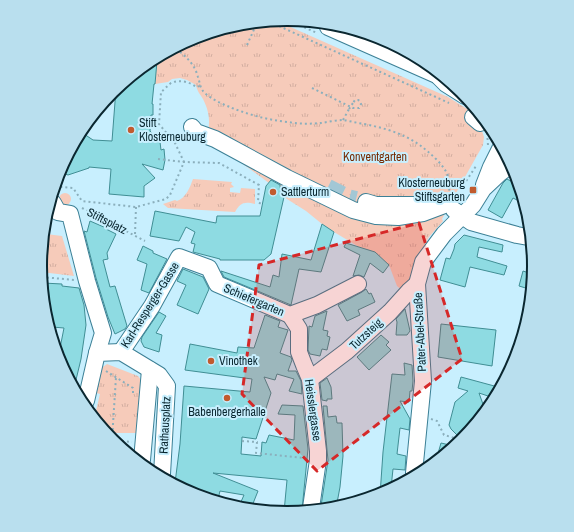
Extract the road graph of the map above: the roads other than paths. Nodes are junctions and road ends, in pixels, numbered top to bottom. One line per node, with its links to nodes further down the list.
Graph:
1 (339, 32): 2 (street)
2 (426, 71)
3 (452, 92): 4 (street)
4 (458, 100)
5 (192, 127): 10 (street)
6 (494, 147): 8 (street, Pater-Abel-Straße)
7 (506, 168): 8 (street, Pater-Abel-Straße)
8 (483, 189): 12 (street, Pater-Abel-Straße)
9 (356, 199): 10 (street)
10 (447, 204): 12 (street)
11 (55, 205): 19 (street, Stiftsplatz)
12 (462, 216): 13 (street); 16 (street, Pater-Abel-Straße)
13 (525, 236)
14 (179, 257): 17 (street, Schiefergarten); 18 (street, Karl-Resperger-Gasse)
15 (358, 284): 17 (street, Schiefergarten)
16 (417, 284): 21 (street, Tutzsteig); 24 (street, Pater-Abel-Straße)
17 (290, 315): 21 (street, Heisslergasse)
18 (121, 352): 19 (street); 20 (street, Rathausplatz)
19 (99, 360): 22 (street)
20 (150, 370): 23 (street); 25 (street, Rathausplatz)
21 (310, 379): 26 (street, Heisslergasse)
22 (87, 399)
23 (142, 457)
24 (414, 469)
25 (162, 471)
26 (312, 504)

